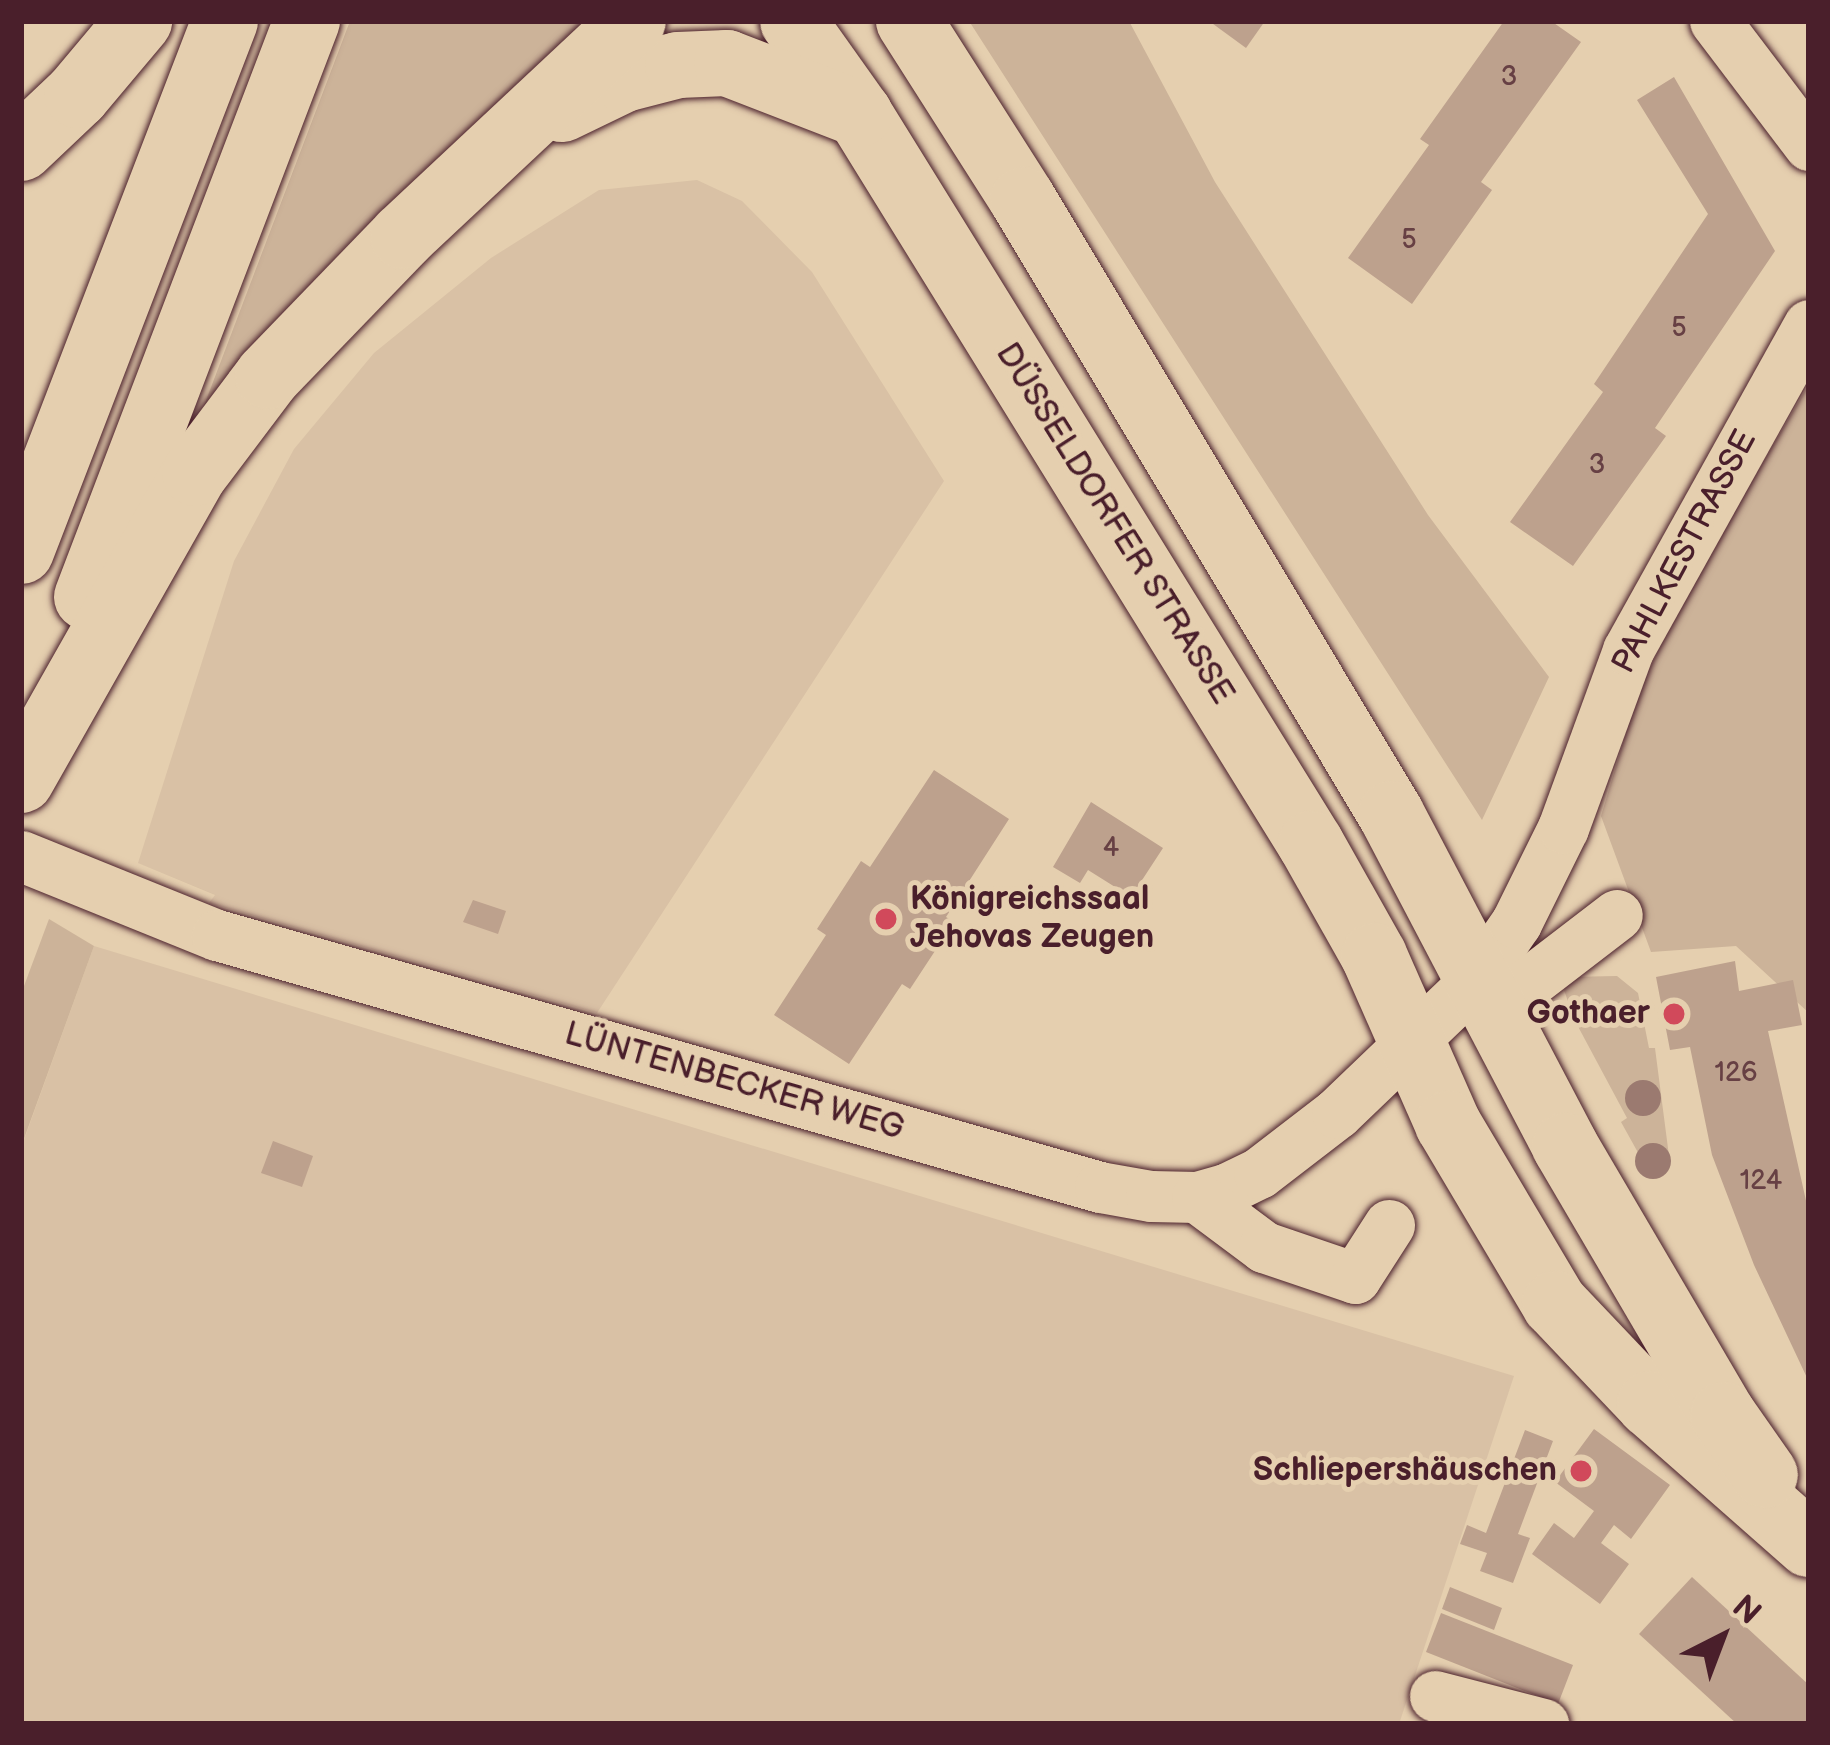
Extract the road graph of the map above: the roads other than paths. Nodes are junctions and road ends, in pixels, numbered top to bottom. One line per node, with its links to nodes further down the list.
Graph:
1 (139, 21): 11 (main road)
2 (225, 21): 13 (main road)
3 (307, 21): 14 (main road)
4 (633, 21): 9 (main road)
5 (794, 21): 8 (main road, DÜSSELDORFER STRASSE)
6 (909, 21): 18 (main road, DÜSSELDORFER STRASSE)
7 (1715, 21): 10 (street)
8 (859, 113): 9 (main road); 19 (main road, DÜSSELDORFER STRASSE)
9 (515, 130): 15 (main road)
10 (1809, 145)
11 (21, 148)
12 (1809, 325): 18 (street, PAHLKESTRASSE)
13 (21, 551)
14 (21, 768)
15 (21, 780)
16 (21, 856): 20 (street, LÜNTENBECKER WEG)
17 (1617, 915): 18 (street)
18 (1485, 994): 19 (street); 22 (main road, DÜSSELDORFER STRASSE)
19 (1412, 1040): 20 (street, LÜNTENBECKER WEG); 22 (main road, DÜSSELDORFER STRASSE)
20 (1197, 1197): 21 (street)
21 (1389, 1226)
22 (1809, 1540)
23 (1435, 1696): 24 (street)
24 (1543, 1724)

